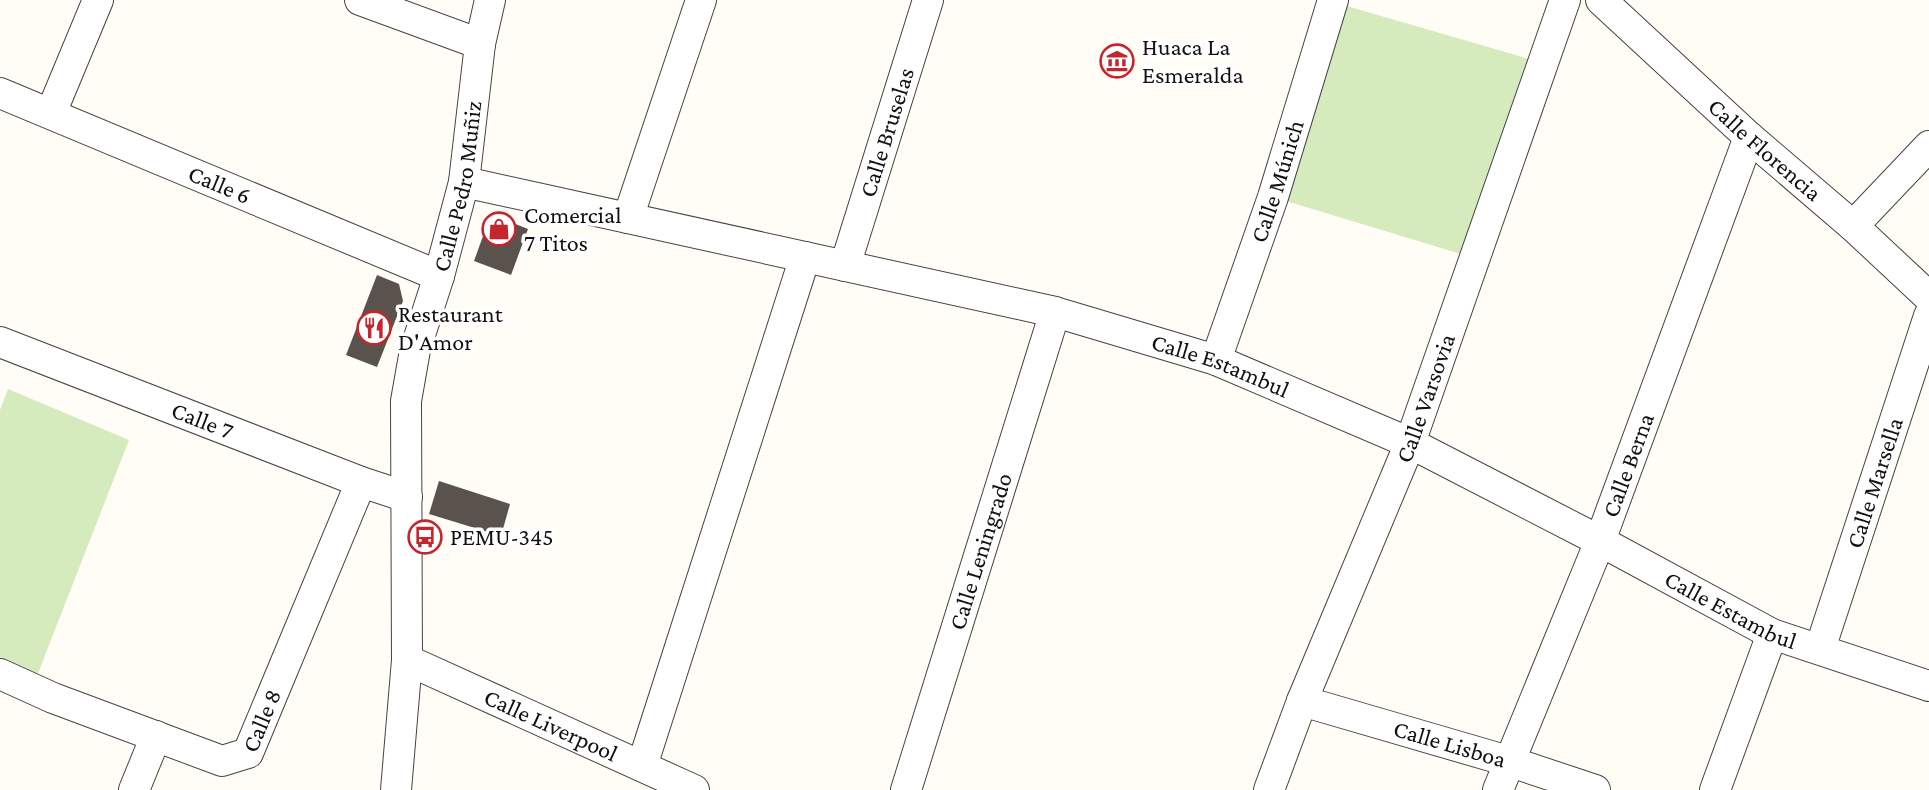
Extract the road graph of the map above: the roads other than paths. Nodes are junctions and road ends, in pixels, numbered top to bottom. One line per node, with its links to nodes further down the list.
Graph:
1 (98, 0): 10 (street)
2 (360, 0): 9 (street)
3 (489, 0): 9 (street, Calle Pedro Muñiz)
4 (701, 0): 15 (street)
5 (928, 0): 18 (street, Calle Bruselas)
6 (1333, 0): 24 (street, Calle Múnich)
7 (1565, 0): 25 (street, Calle Varsovia)
8 (1601, 0): 12 (street, Calle Florencia)
9 (480, 44): 14 (street, Calle Pedro Muñiz)
10 (65, 78): 11 (street, Calle 6); 19 (street, Calle 6)
11 (0, 93)
12 (1749, 137): 16 (street, Calle Florencia); 28 (street, Calle Berna)
13 (1929, 146): 16 (street)
14 (464, 182): 15 (street, Calle Estambul); 19 (street, Calle Pedro Muñiz)
15 (628, 218): 17 (street, Calle Estambul)
16 (1853, 226): 20 (street, Calle Florencia)
17 (805, 257): 18 (street, Calle Estambul); 37 (street)
18 (845, 266): 21 (street, Calle Estambul)
19 (439, 276): 27 (street, Calle Pedro Muñiz)
20 (1929, 297)
21 (1055, 312): 24 (street, Calle Estambul); 41 (street, Calle Leningrado)
22 (1929, 316): 30 (street, Calle Marsella)
23 (2, 349): 26 (street, Calle 7)
24 (1216, 360): 25 (street, Calle Estambul)
25 (1410, 443): 28 (street, Calle Estambul); 34 (street, Calle Varsovia)
26 (360, 482): 27 (street, Calle 7); 35 (street, Calle 8)
27 (407, 497): 31 (street, Calle Pedro Muñiz)
28 (1600, 541): 29 (street, Calle Estambul); 36 (street, Calle Berna)
29 (1772, 634): 30 (street, Calle Estambul); 45 (street)
30 (1820, 649): 33 (street, Calle Estambul)
31 (407, 660): 37 (street, Calle Liverpool); 39 (street, Calle Pedro Muñiz)
32 (0, 674): 35 (street, Calle 8)
33 (1929, 686)
34 (1303, 701): 36 (street, Calle Lisboa); 42 (street, Calle Varsovia)
35 (156, 736): 38 (street)
36 (1508, 761): 43 (street, Calle Berna); 44 (street, Calle Lisboa)
37 (642, 766): 40 (street, Calle Liverpool)
38 (134, 790)
39 (396, 790)
40 (694, 790)
41 (906, 790)
42 (1269, 790)
43 (1498, 790)
44 (1595, 790)
45 (1715, 790)

